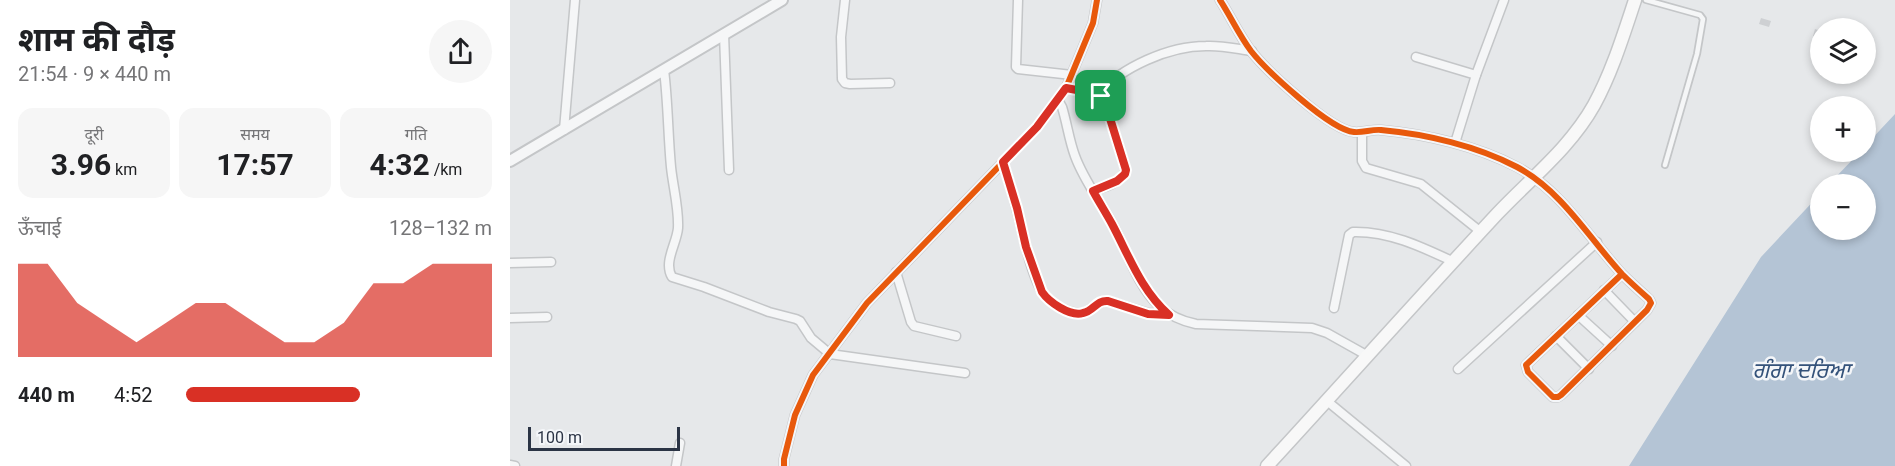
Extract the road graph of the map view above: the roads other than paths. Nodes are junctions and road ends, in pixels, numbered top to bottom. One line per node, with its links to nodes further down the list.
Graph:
1 (575, 0): 20 (street)
2 (782, 0): 10 (street)
3 (845, 0): 16 (street)
4 (1018, 0): 14 (street)
5 (1097, 0): 14 (street)
6 (1220, 0): 11 (street)
7 (1504, 0): 15 (street)
8 (1635, 0): 27 (main road)
9 (1646, 0): 25 (lane)
10 (724, 34): 13 (street); 26 (street)
11 (1252, 51): 18 (street); 21 (street)
12 (1416, 57): 15 (street)
13 (664, 70): 20 (street); 46 (street)
14 (1072, 75): 17 (street)
15 (1476, 75): 22 (street)
16 (890, 83)
17 (1066, 88): 18 (street); 19 (street)
18 (1098, 94): 28 (street)
19 (1058, 99): 24 (street); 28 (street)
20 (564, 130): 23 (street)
21 (1362, 132): 22 (street); 29 (street)
22 (1455, 142): 27 (street)
23 (510, 161)
24 (1003, 162): 34 (street); 38 (street)
25 (1665, 165)
26 (729, 170)
27 (1534, 177): 29 (main road); 30 (street)
28 (1093, 191): 38 (street)
29 (1481, 232): 32 (main road)
30 (1597, 242): 35 (street); 48 (street)
31 (552, 262): 33 (street)
32 (1454, 262): 37 (street); 47 (main road)
33 (510, 263)
34 (896, 272): 43 (street); 46 (street)
35 (1622, 274): 36 (street); 42 (street)
36 (1604, 291): 39 (street); 42 (street)
37 (1334, 308)
38 (1169, 315): 47 (street)
39 (1578, 315): 44 (street); 45 (street)
40 (547, 317): 41 (street)
41 (510, 318)
42 (1635, 322): 45 (street)
43 (956, 336)
44 (1556, 336): 49 (street); 49 (street)
45 (1612, 346): 49 (street)
46 (830, 354): 50 (street); 56 (street)
47 (1368, 356): 51 (main road)
48 (1458, 369)
49 (1589, 369)
50 (965, 373)
51 (1327, 401): 57 (main road); 58 (street)
52 (681, 443): 55 (street)
53 (510, 465): 54 (street)
54 (514, 466)
55 (676, 466)
56 (784, 466)
57 (1267, 466)
58 (1406, 466)

